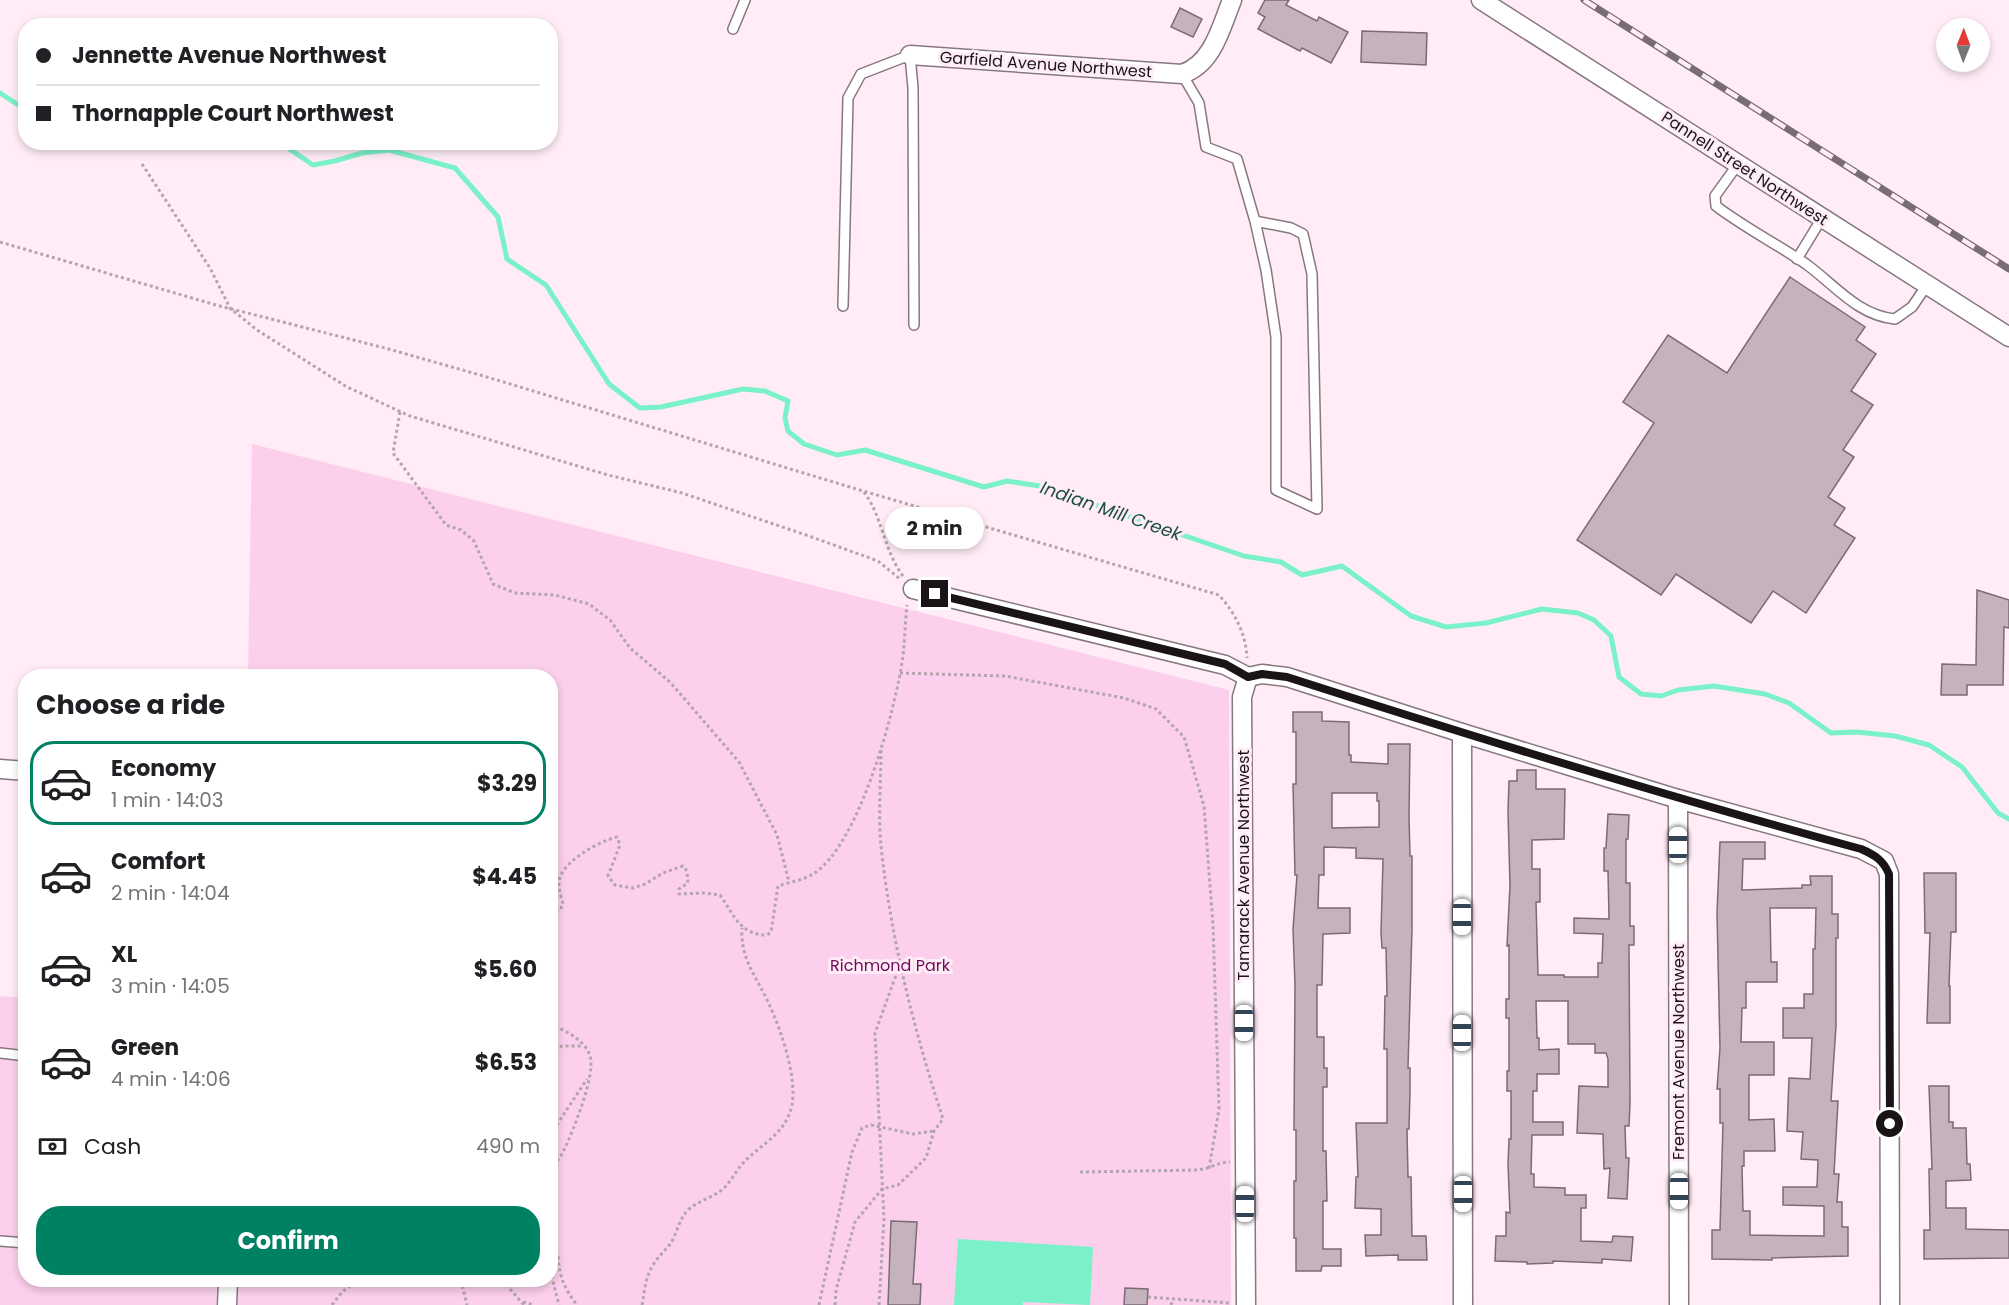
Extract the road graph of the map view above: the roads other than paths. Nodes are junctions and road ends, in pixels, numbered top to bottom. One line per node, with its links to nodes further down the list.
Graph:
1 (745, 0): 4 (lane)
2 (1232, 0): 6 (street)
3 (1481, 0): 7 (street, Pannell Street Northwest)
4 (733, 29)
5 (910, 54): 6 (street, Garfield Avenue Northwest); 12 (lane); 13 (lane)
6 (1182, 74): 9 (lane)
7 (1738, 164): 8 (street, Pannell Street Northwest); 10 (lane)
8 (1822, 218): 10 (lane); 11 (street, Pannell Street Northwest)
9 (1255, 221): 9 (lane)
10 (1797, 259): 11 (lane)
11 (1927, 285): 14 (street, Pannell Street Northwest)
12 (843, 306)
13 (914, 325)
14 (2009, 337)
15 (910, 587): 16 (street)
16 (1248, 677): 17 (street); 27 (street, Tamarack Avenue Northwest)
17 (1462, 733): 20 (street); 28 (street)
18 (0, 769): 19 (street)
19 (18, 770)
20 (1678, 799): 29 (street, Fremont Avenue Northwest); 30 (street)
21 (0, 1053): 22 (lane)
22 (18, 1055)
23 (0, 1241): 24 (lane)
24 (18, 1242)
25 (228, 1287): 26 (street)
26 (227, 1305)
27 (1246, 1305)
28 (1463, 1305)
29 (1679, 1305)
30 (1890, 1305)

